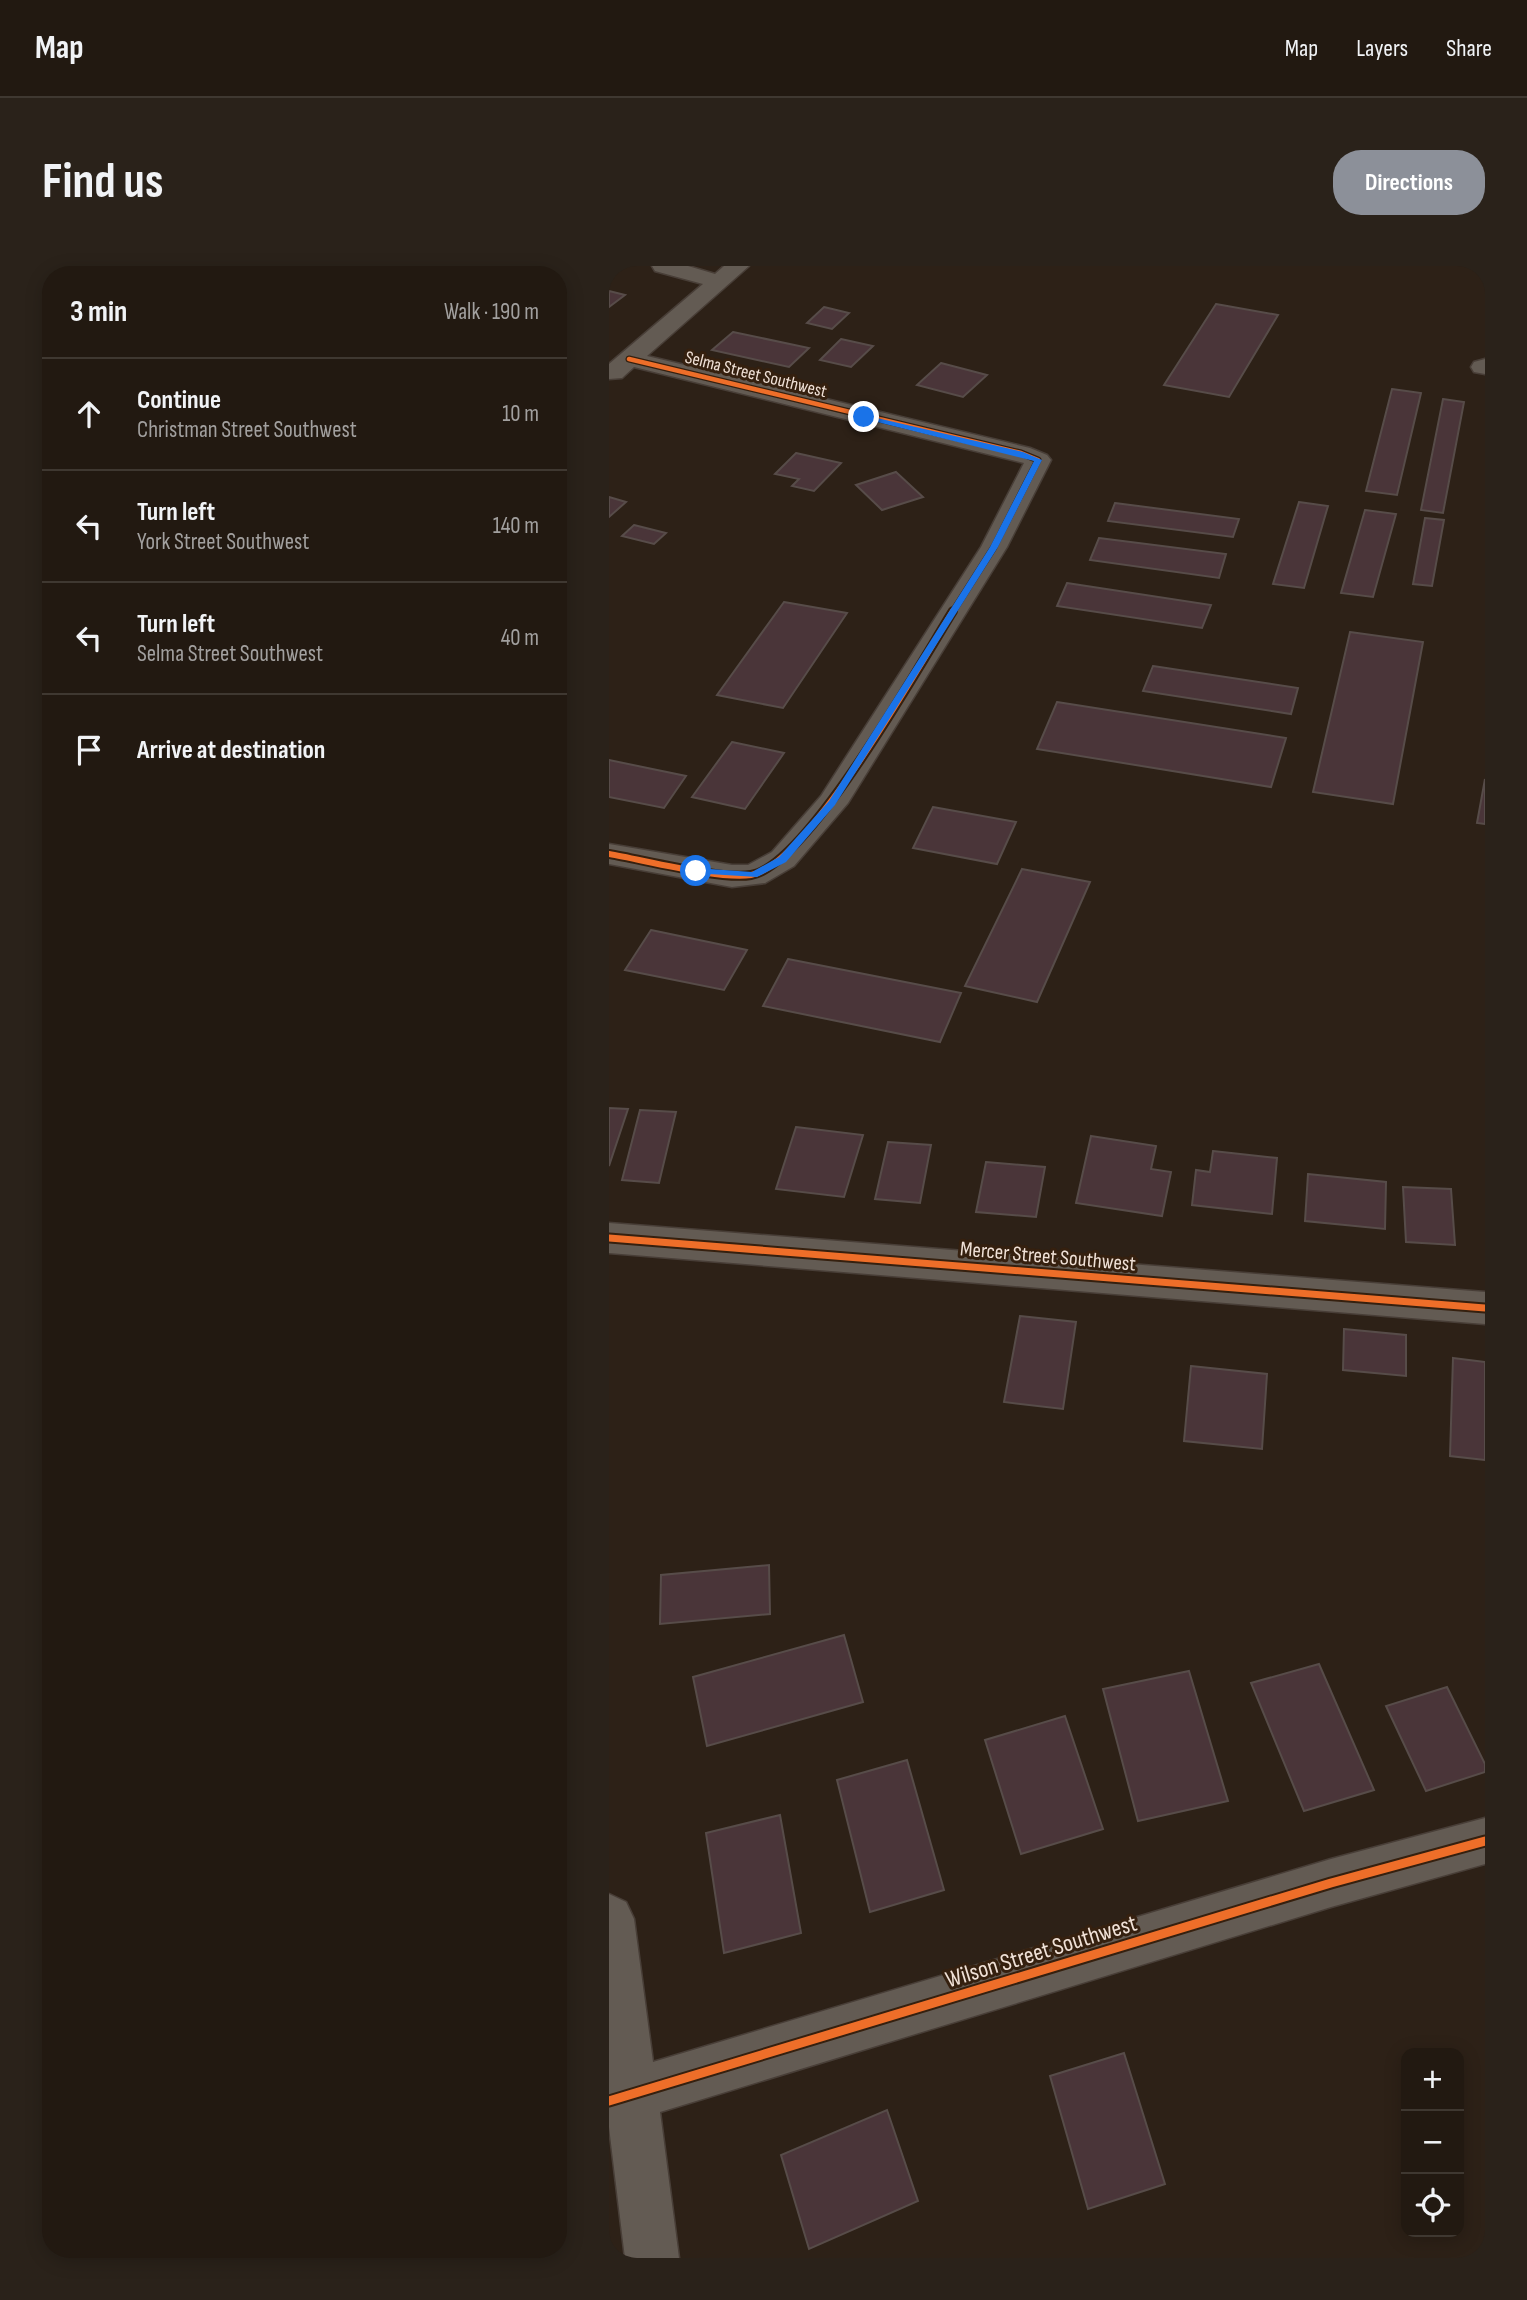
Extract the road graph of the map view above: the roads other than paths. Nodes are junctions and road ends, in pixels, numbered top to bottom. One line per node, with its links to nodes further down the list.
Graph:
1 (663, 266): 3 (street)
2 (737, 266): 3 (street)
3 (719, 282): 4 (street)
4 (629, 359): 5 (street); 6 (street, Selma Street Southwest)
5 (609, 376)
6 (609, 854)
7 (609, 1238): 8 (street, Mercer Street Southwest)
8 (1485, 1308)
9 (1485, 1841): 11 (street, Wilson Street Southwest)
10 (609, 1919): 11 (street)
11 (621, 2097): 12 (street)
12 (652, 2258)

